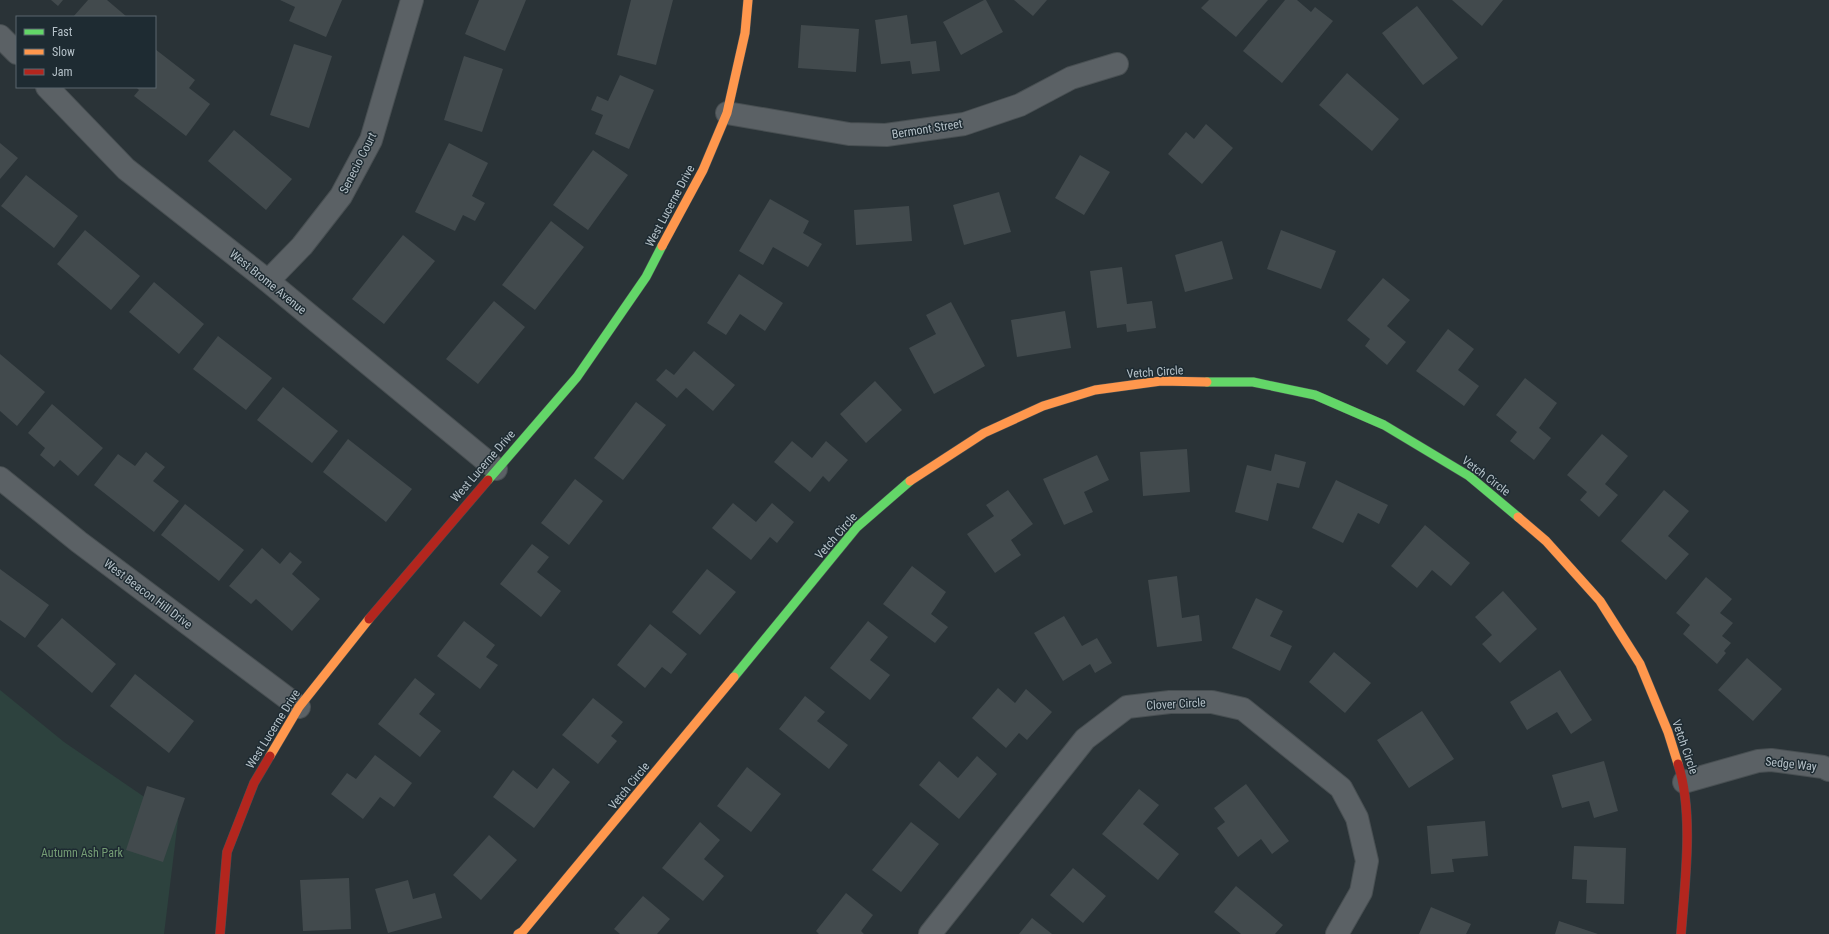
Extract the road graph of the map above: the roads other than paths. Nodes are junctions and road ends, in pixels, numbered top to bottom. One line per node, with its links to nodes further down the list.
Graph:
1 (412, 0): 8 (street, Senecio Court)
2 (748, 0): 7 (street, West Lucerne Drive)
3 (0, 36): 4 (street)
4 (16, 52)
5 (1118, 64): 7 (street, Bermont Street)
6 (48, 88): 8 (street, West Brome Avenue)
7 (727, 113): 9 (street, West Lucerne Drive)
8 (268, 281): 9 (street, West Brome Avenue)
9 (496, 469): 11 (street, West Lucerne Drive)
10 (0, 478): 11 (street, West Beacon Hill Drive)
11 (298, 707): 14 (street, West Lucerne Drive)
12 (1829, 770): 13 (street, Sedge Way)
13 (1684, 782): 15 (street, Vetch Circle); 18 (street, Vetch Circle)
14 (220, 934)
15 (518, 934)
16 (930, 934): 17 (street, Clover Circle)
17 (1337, 934)
18 (1681, 934)

